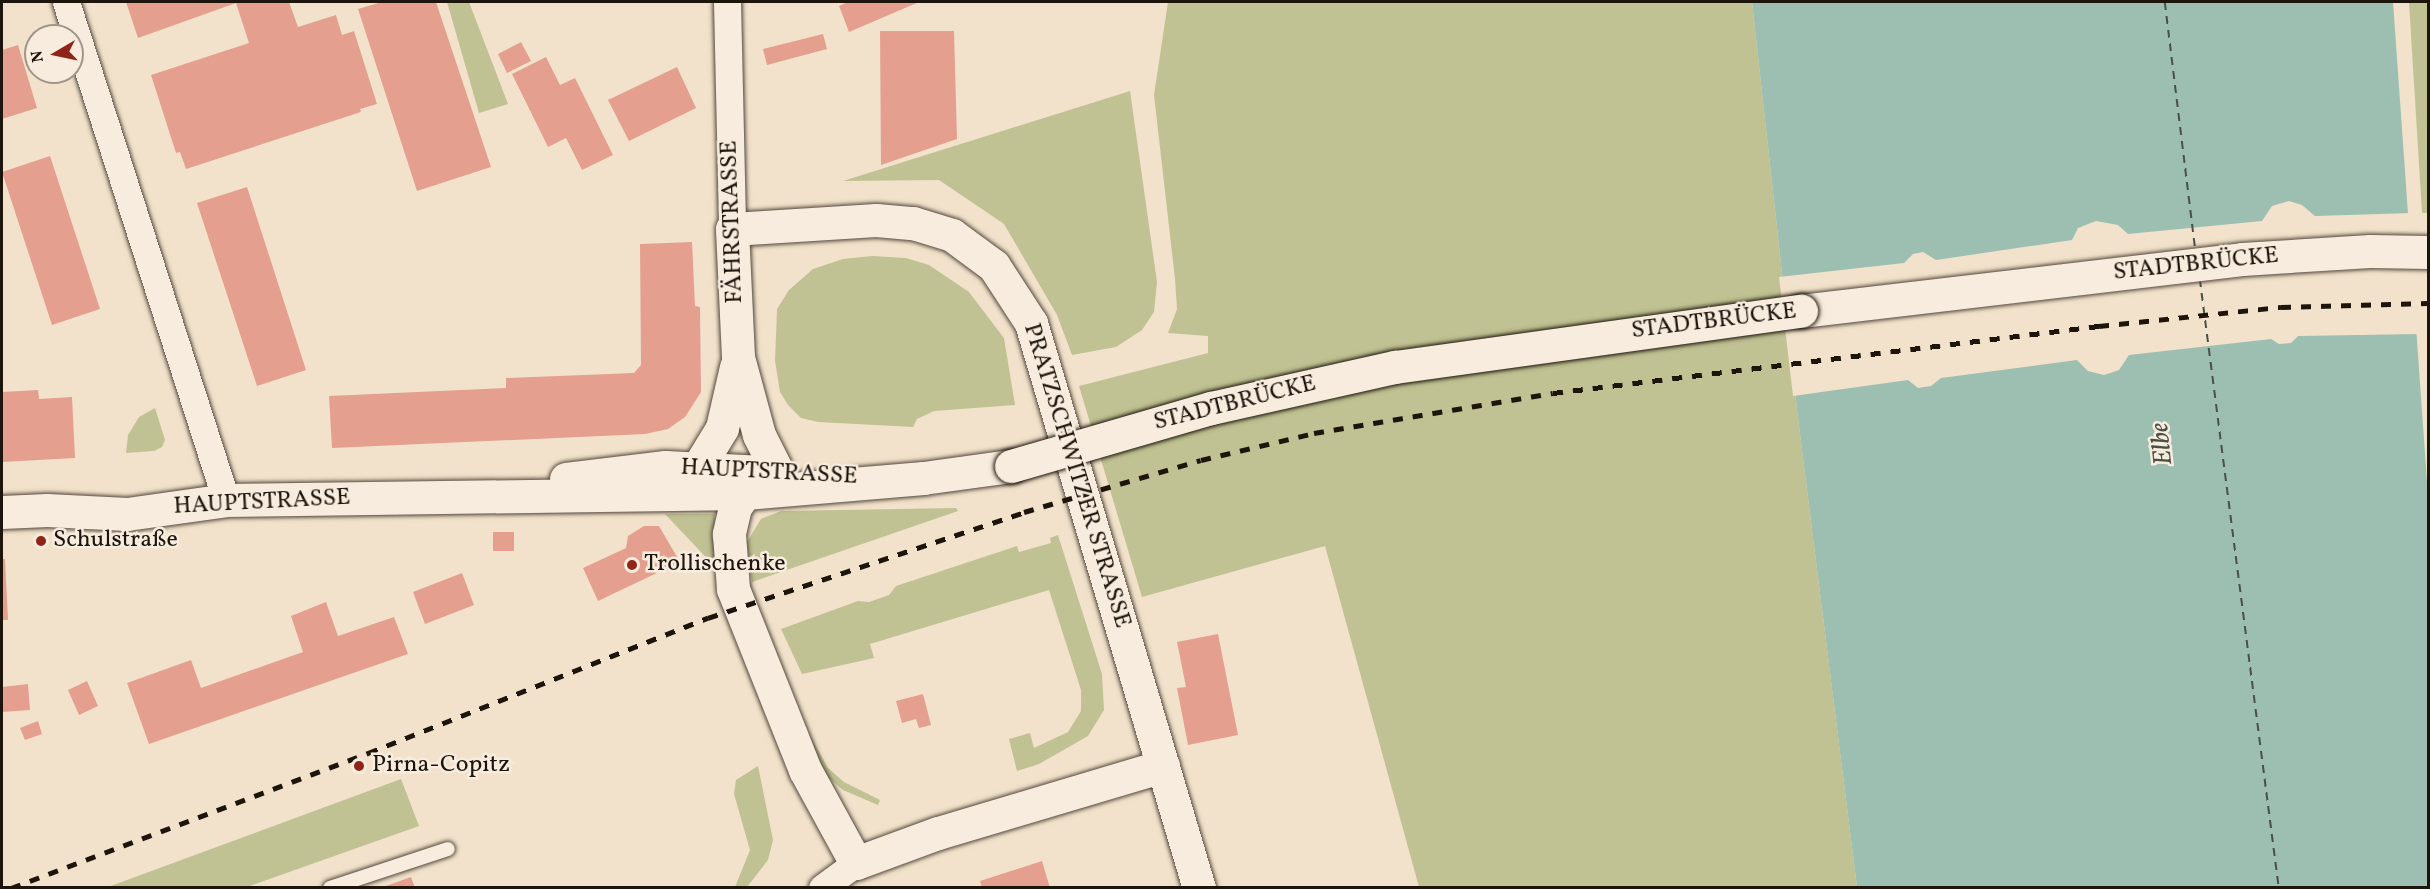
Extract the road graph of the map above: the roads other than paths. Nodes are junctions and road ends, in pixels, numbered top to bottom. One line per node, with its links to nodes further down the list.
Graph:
1 (66, 2): 11 (street)
2 (727, 2): 3 (street, FÄHRSTRASSE)
3 (732, 229): 5 (main road, FÄHRSTRASSE); 13 (main road, PRATZSCHWITZER STRASSE)
4 (2428, 252): 8 (main road, STADTBRÜCKE, bridge)
5 (738, 357): 6 (main road, FÄHRSTRASSE); 7 (main road, FÄHRSTRASSE)
6 (697, 469): 7 (main road, HAUPTSTRASSE); 10 (main road, HAUPTSTRASSE)
7 (778, 473): 8 (main road, HAUPTSTRASSE)
8 (878, 480): 9 (main road, HAUPTSTRASSE)
9 (745, 493): 10 (main road, HAUPTSTRASSE); 15 (main road)
10 (452, 498): 11 (main road, HAUPTSTRASSE)
11 (226, 500): 12 (main road, HAUPTSTRASSE)
12 (2, 512)
13 (1163, 766): 15 (main road); 18 (main road, PRATZSCHWITZER STRASSE)
14 (448, 849): 16 (lane)
15 (856, 863): 17 (street)
16 (330, 888)
17 (822, 888)
18 (1199, 888)

